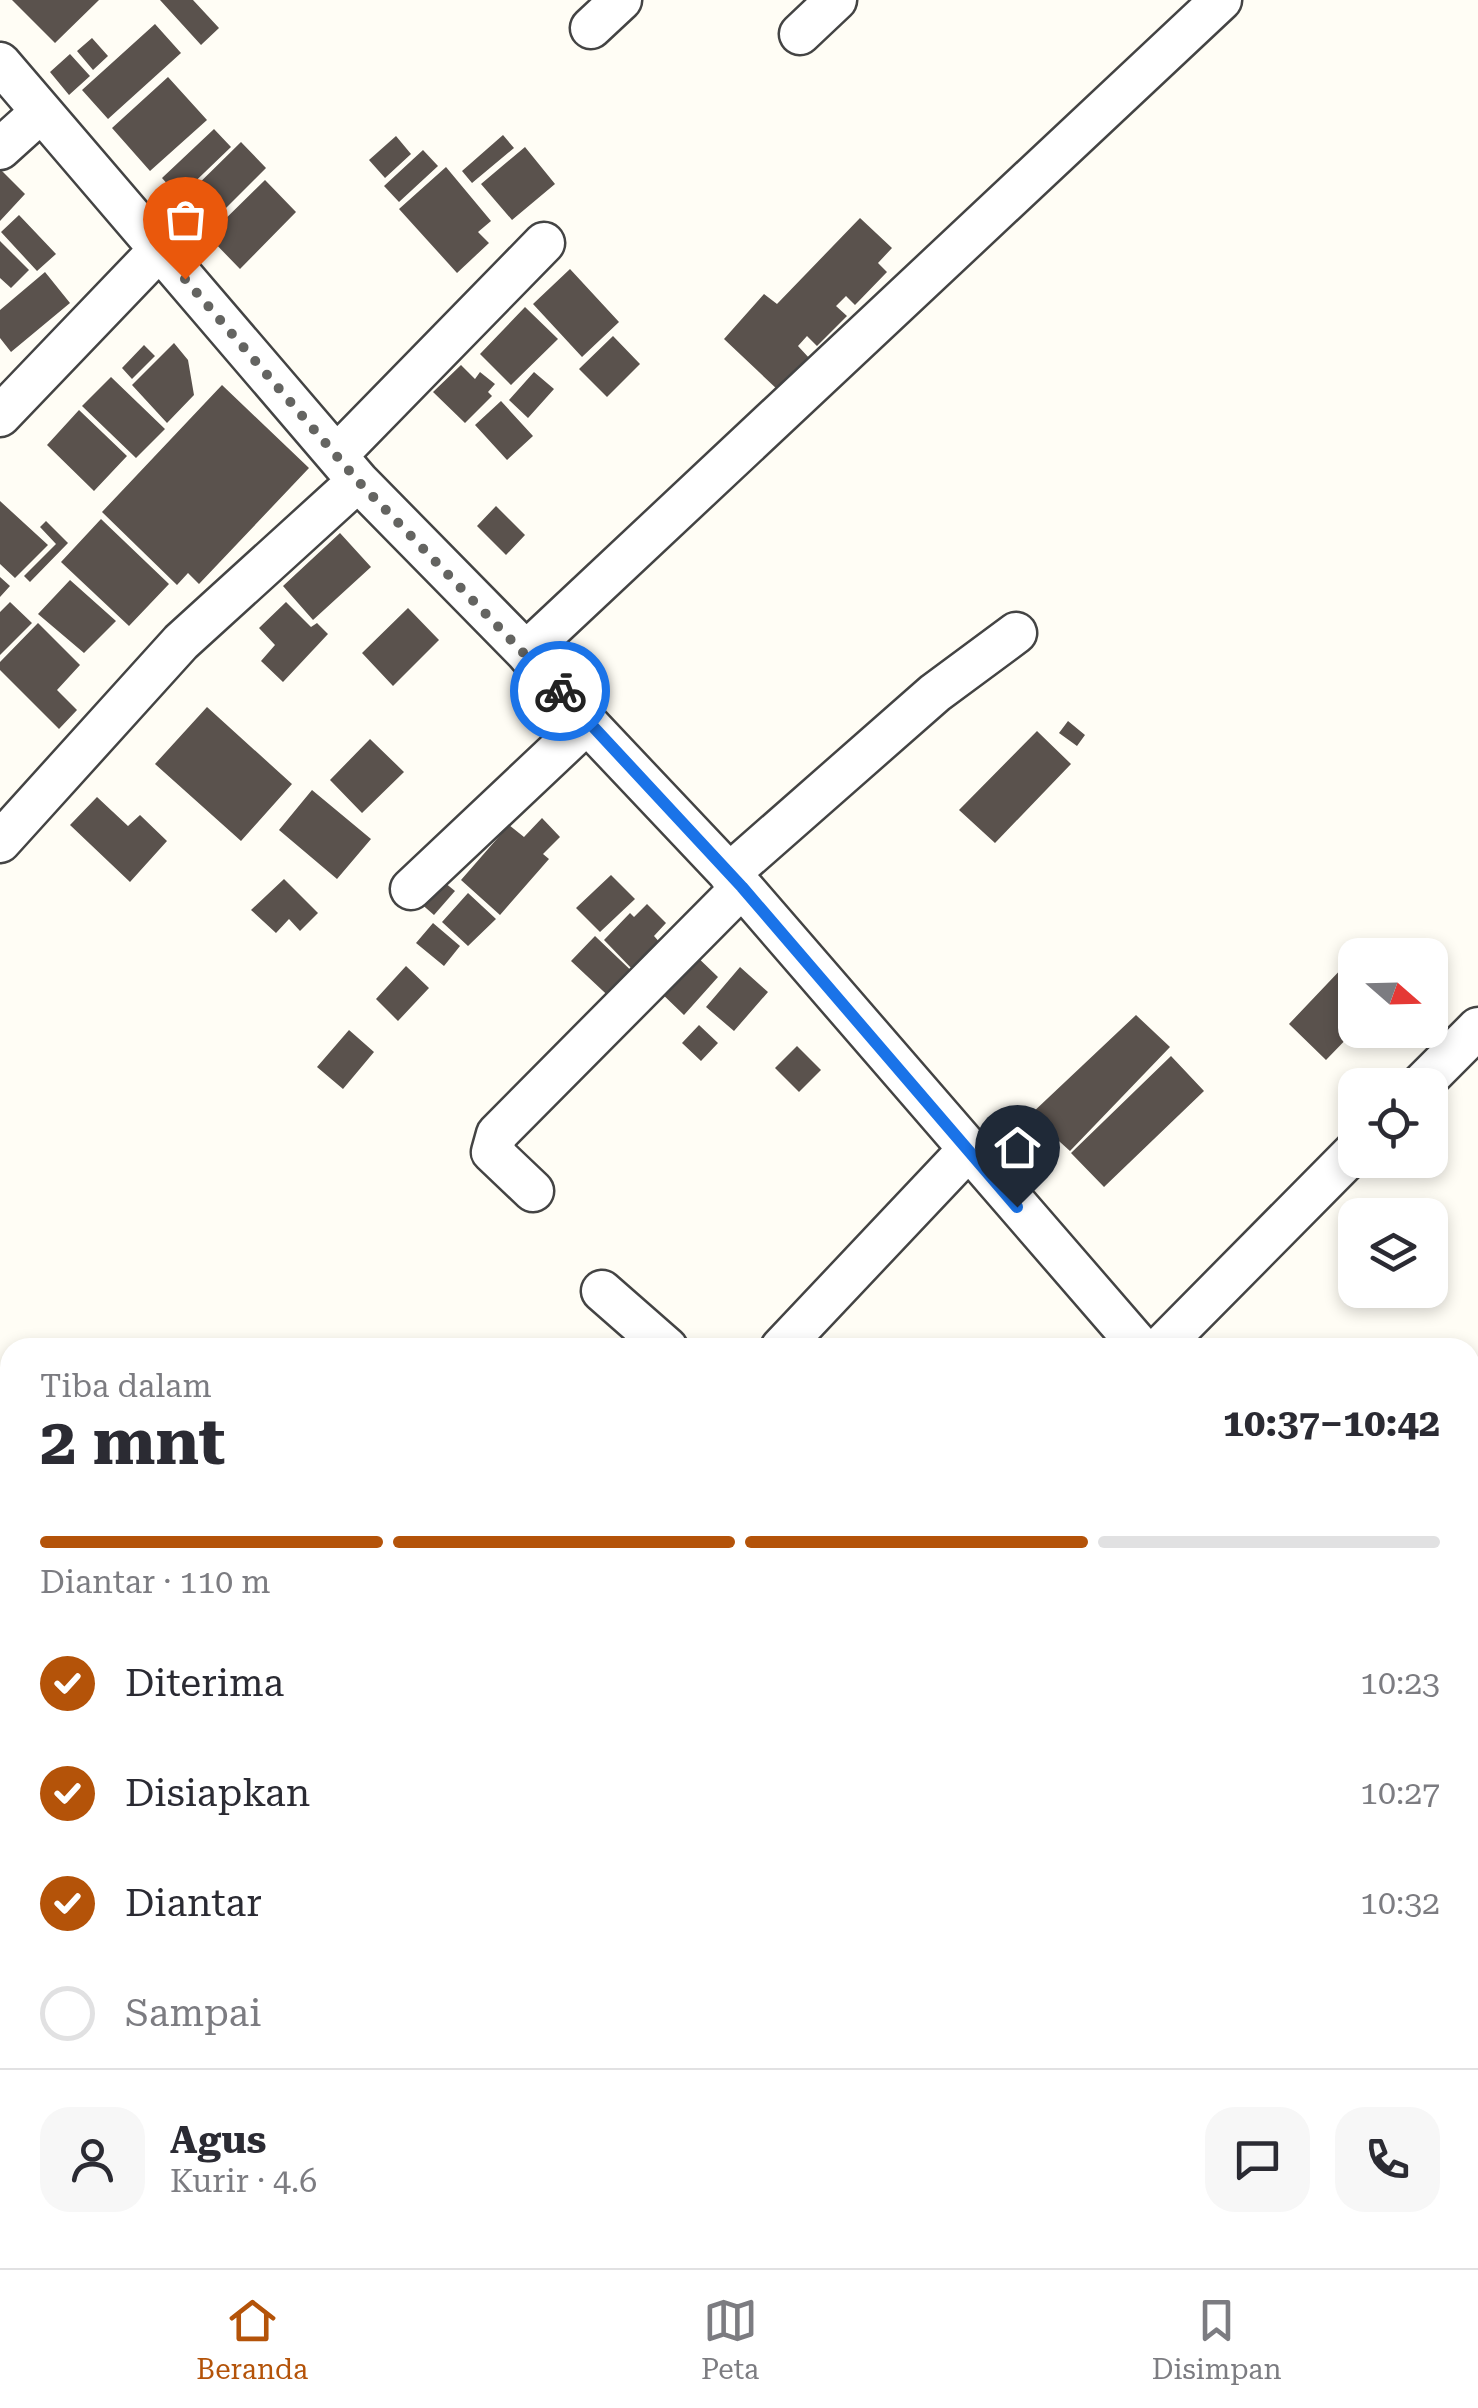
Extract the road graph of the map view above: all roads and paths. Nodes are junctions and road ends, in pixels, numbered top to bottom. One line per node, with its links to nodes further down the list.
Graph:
1 (622, 0): 4 (street)
2 (836, 0): 5 (street)
3 (1221, 0): 14 (street)
4 (591, 28)
5 (800, 34)
6 (0, 63): 7 (street)
7 (42, 112): 8 (street); 10 (street)
8 (0, 149)
9 (544, 243): 12 (street)
10 (159, 250): 11 (street); 12 (street)
11 (0, 416)
12 (347, 468): 14 (street); 16 (street)
13 (1016, 634): 17 (street)
14 (526, 652): 15 (street)
15 (587, 723): 17 (street); 18 (street)
16 (0, 842)
17 (736, 880): 21 (street); 23 (street)
18 (410, 889)
19 (1478, 1028): 20 (street)
20 (1438, 1068)
21 (967, 1151): 26 (street); 27 (street)
22 (1338, 1169): 28 (street)
23 (533, 1191)
24 (602, 1292): 25 (street)
25 (655, 1338)
26 (790, 1338)
27 (1132, 1338)
28 (1170, 1338)

